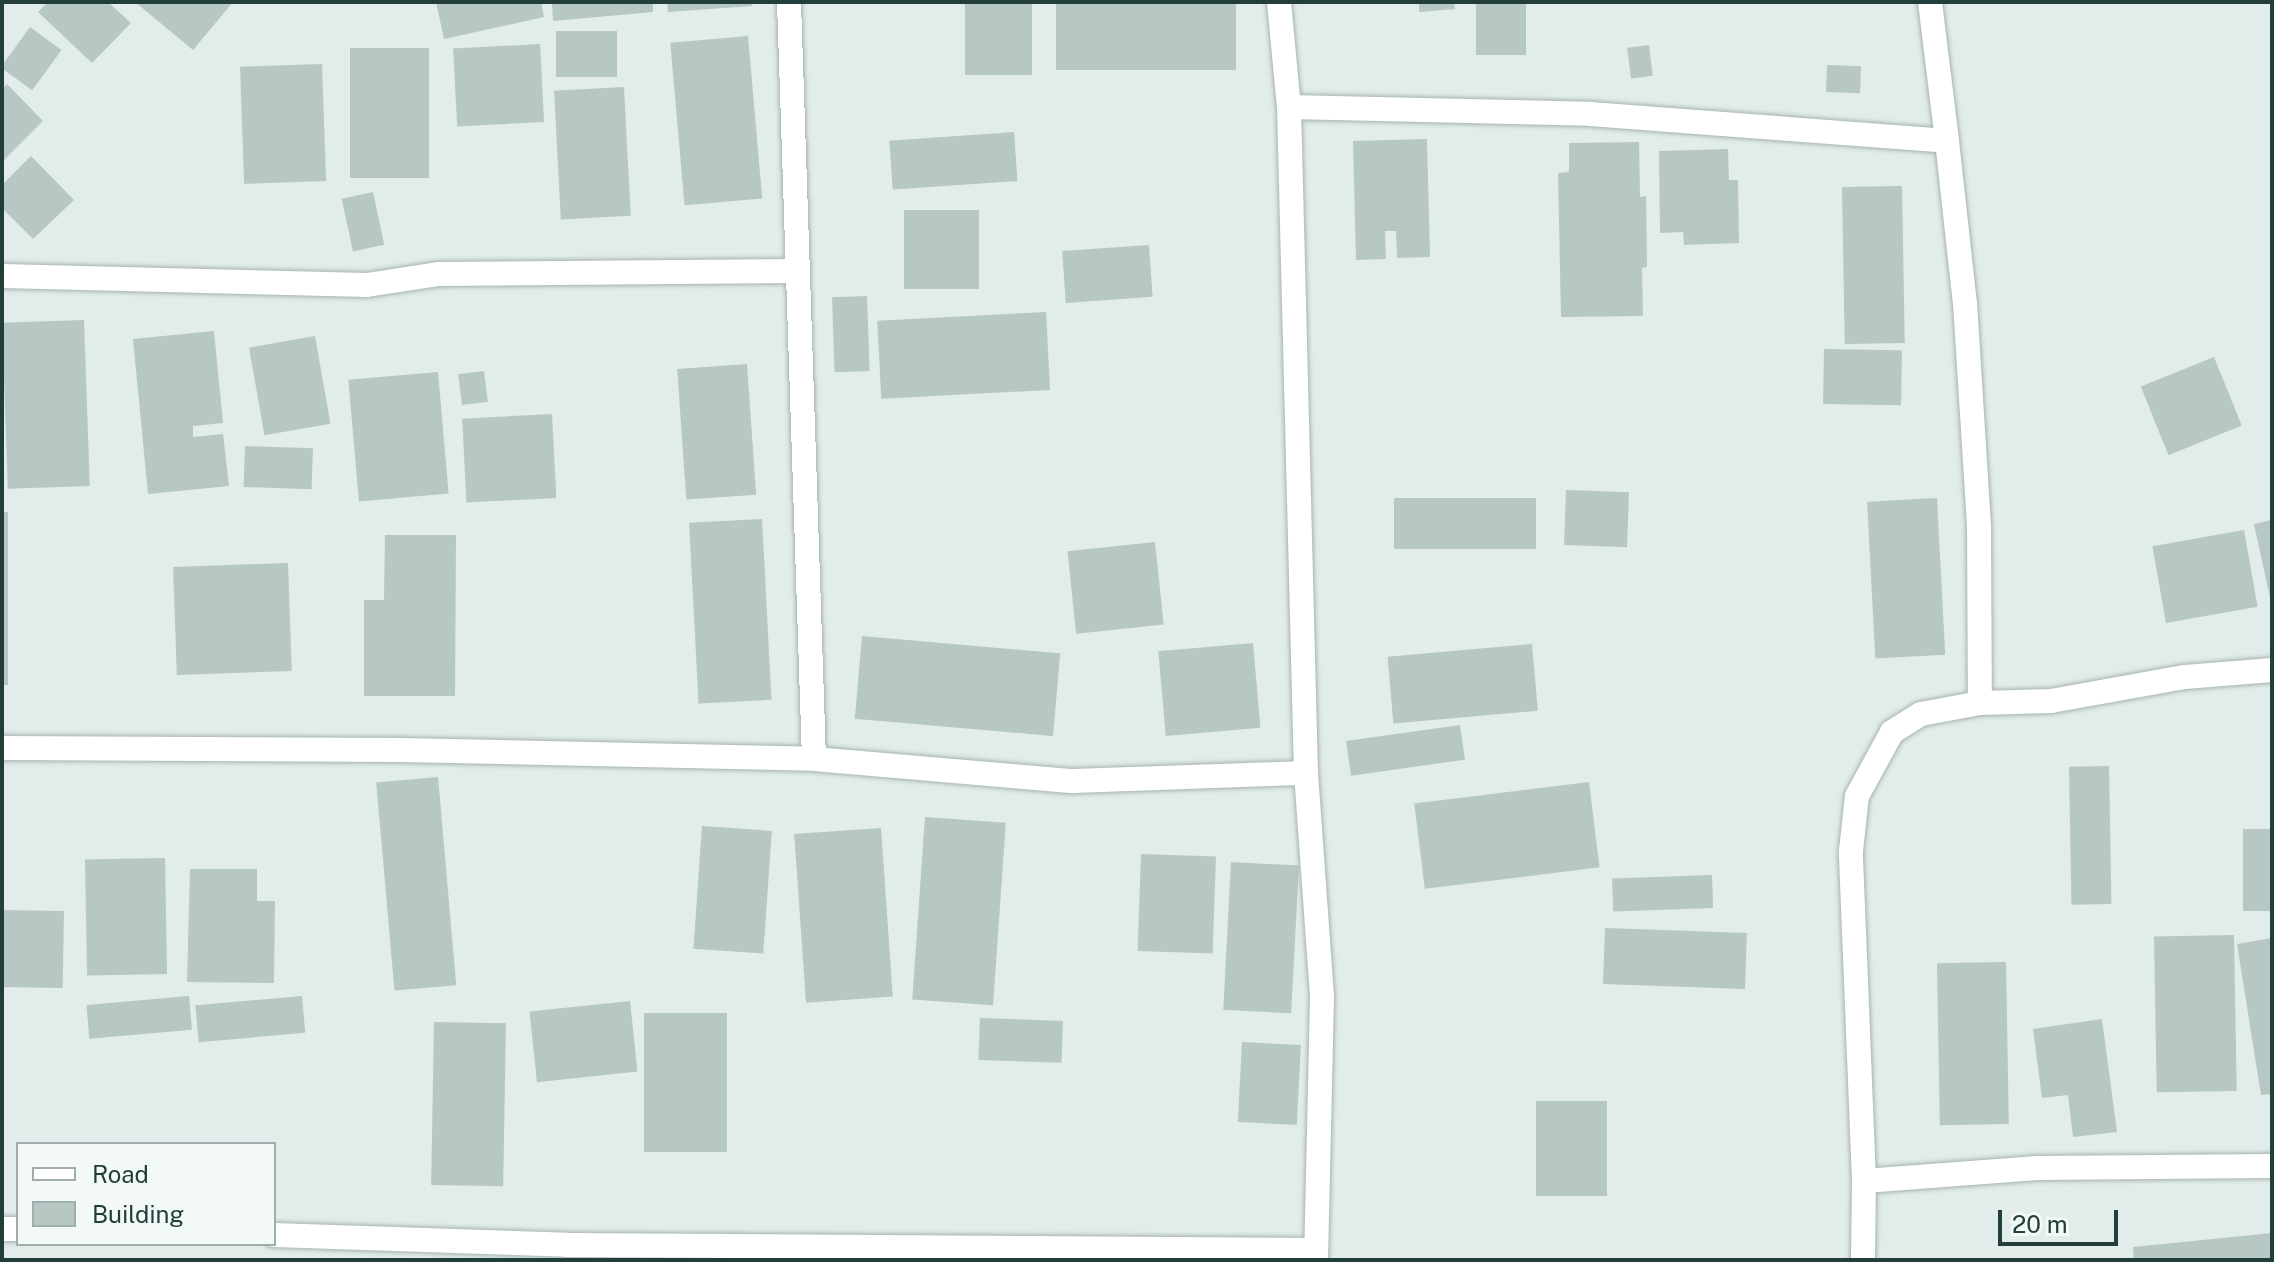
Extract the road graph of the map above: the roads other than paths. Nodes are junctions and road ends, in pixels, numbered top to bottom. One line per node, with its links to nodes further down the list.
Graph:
1 (789, 2): 6 (street)
2 (1279, 2): 4 (street)
3 (1930, 2): 5 (street)
4 (1289, 107): 5 (street); 12 (street)
5 (1947, 141): 9 (street)
6 (795, 271): 7 (street); 11 (street)
7 (2, 276)
8 (2272, 670): 9 (street)
9 (1980, 703): 14 (street)
10 (2, 748): 11 (street)
11 (814, 759): 12 (street)
12 (1306, 773): 17 (street)
13 (2272, 1166): 14 (street)
14 (1864, 1181): 18 (street)
15 (276, 1235): 16 (street)
16 (568, 1252): 17 (street)
17 (1316, 1255)
18 (1863, 1260)

